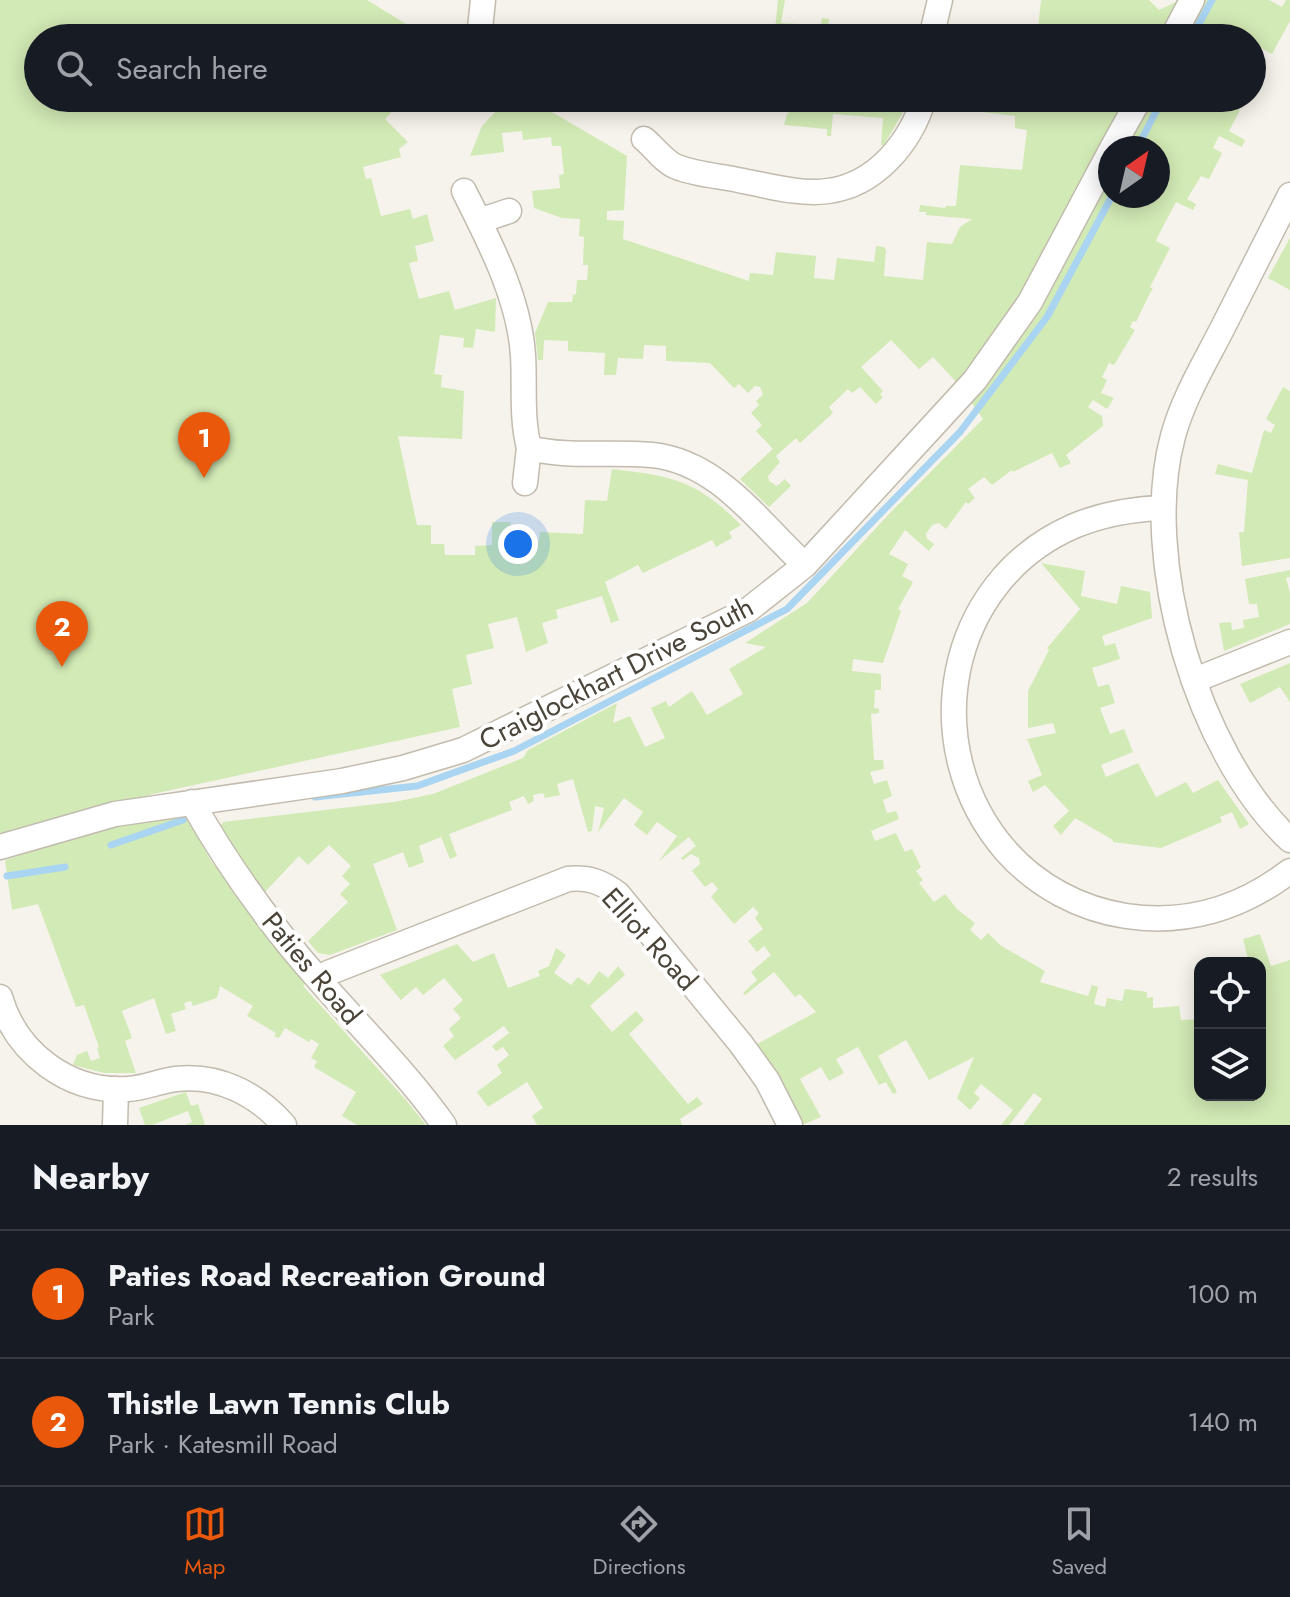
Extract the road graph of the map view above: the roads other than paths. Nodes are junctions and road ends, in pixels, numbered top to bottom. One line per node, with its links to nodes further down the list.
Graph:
1 (483, 0): 4 (street)
2 (940, 0): 5 (street)
3 (1192, 0): 6 (street)
4 (480, 24)
5 (934, 24)
6 (1179, 24)
7 (919, 112): 10 (street)
8 (1132, 112): 9 (street, Craiglockhart Drive South)
9 (1119, 136)
10 (644, 139)
11 (1098, 174): 19 (street, Craiglockhart Drive South)
12 (464, 191): 15 (street)
13 (1290, 195): 18 (street)
14 (509, 211): 15 (street)
15 (479, 221): 16 (street)
16 (529, 448): 17 (street); 19 (street)
17 (525, 483)
18 (1162, 508): 21 (street); 25 (street)
19 (805, 565): 22 (street, Craiglockhart Drive South)
20 (1290, 642): 21 (street)
21 (1195, 680): 23 (street)
22 (192, 802): 24 (street, Craiglockhart Drive South); 26 (street, Paties Road)
23 (1290, 840)
24 (0, 847)
25 (1290, 871)
26 (319, 980): 31 (street, Paties Road); 32 (street, Elliot Road)
27 (0, 997): 28 (street)
28 (116, 1089): 29 (street); 30 (street)
29 (115, 1125)
30 (284, 1125)
31 (444, 1125)
32 (790, 1125)

